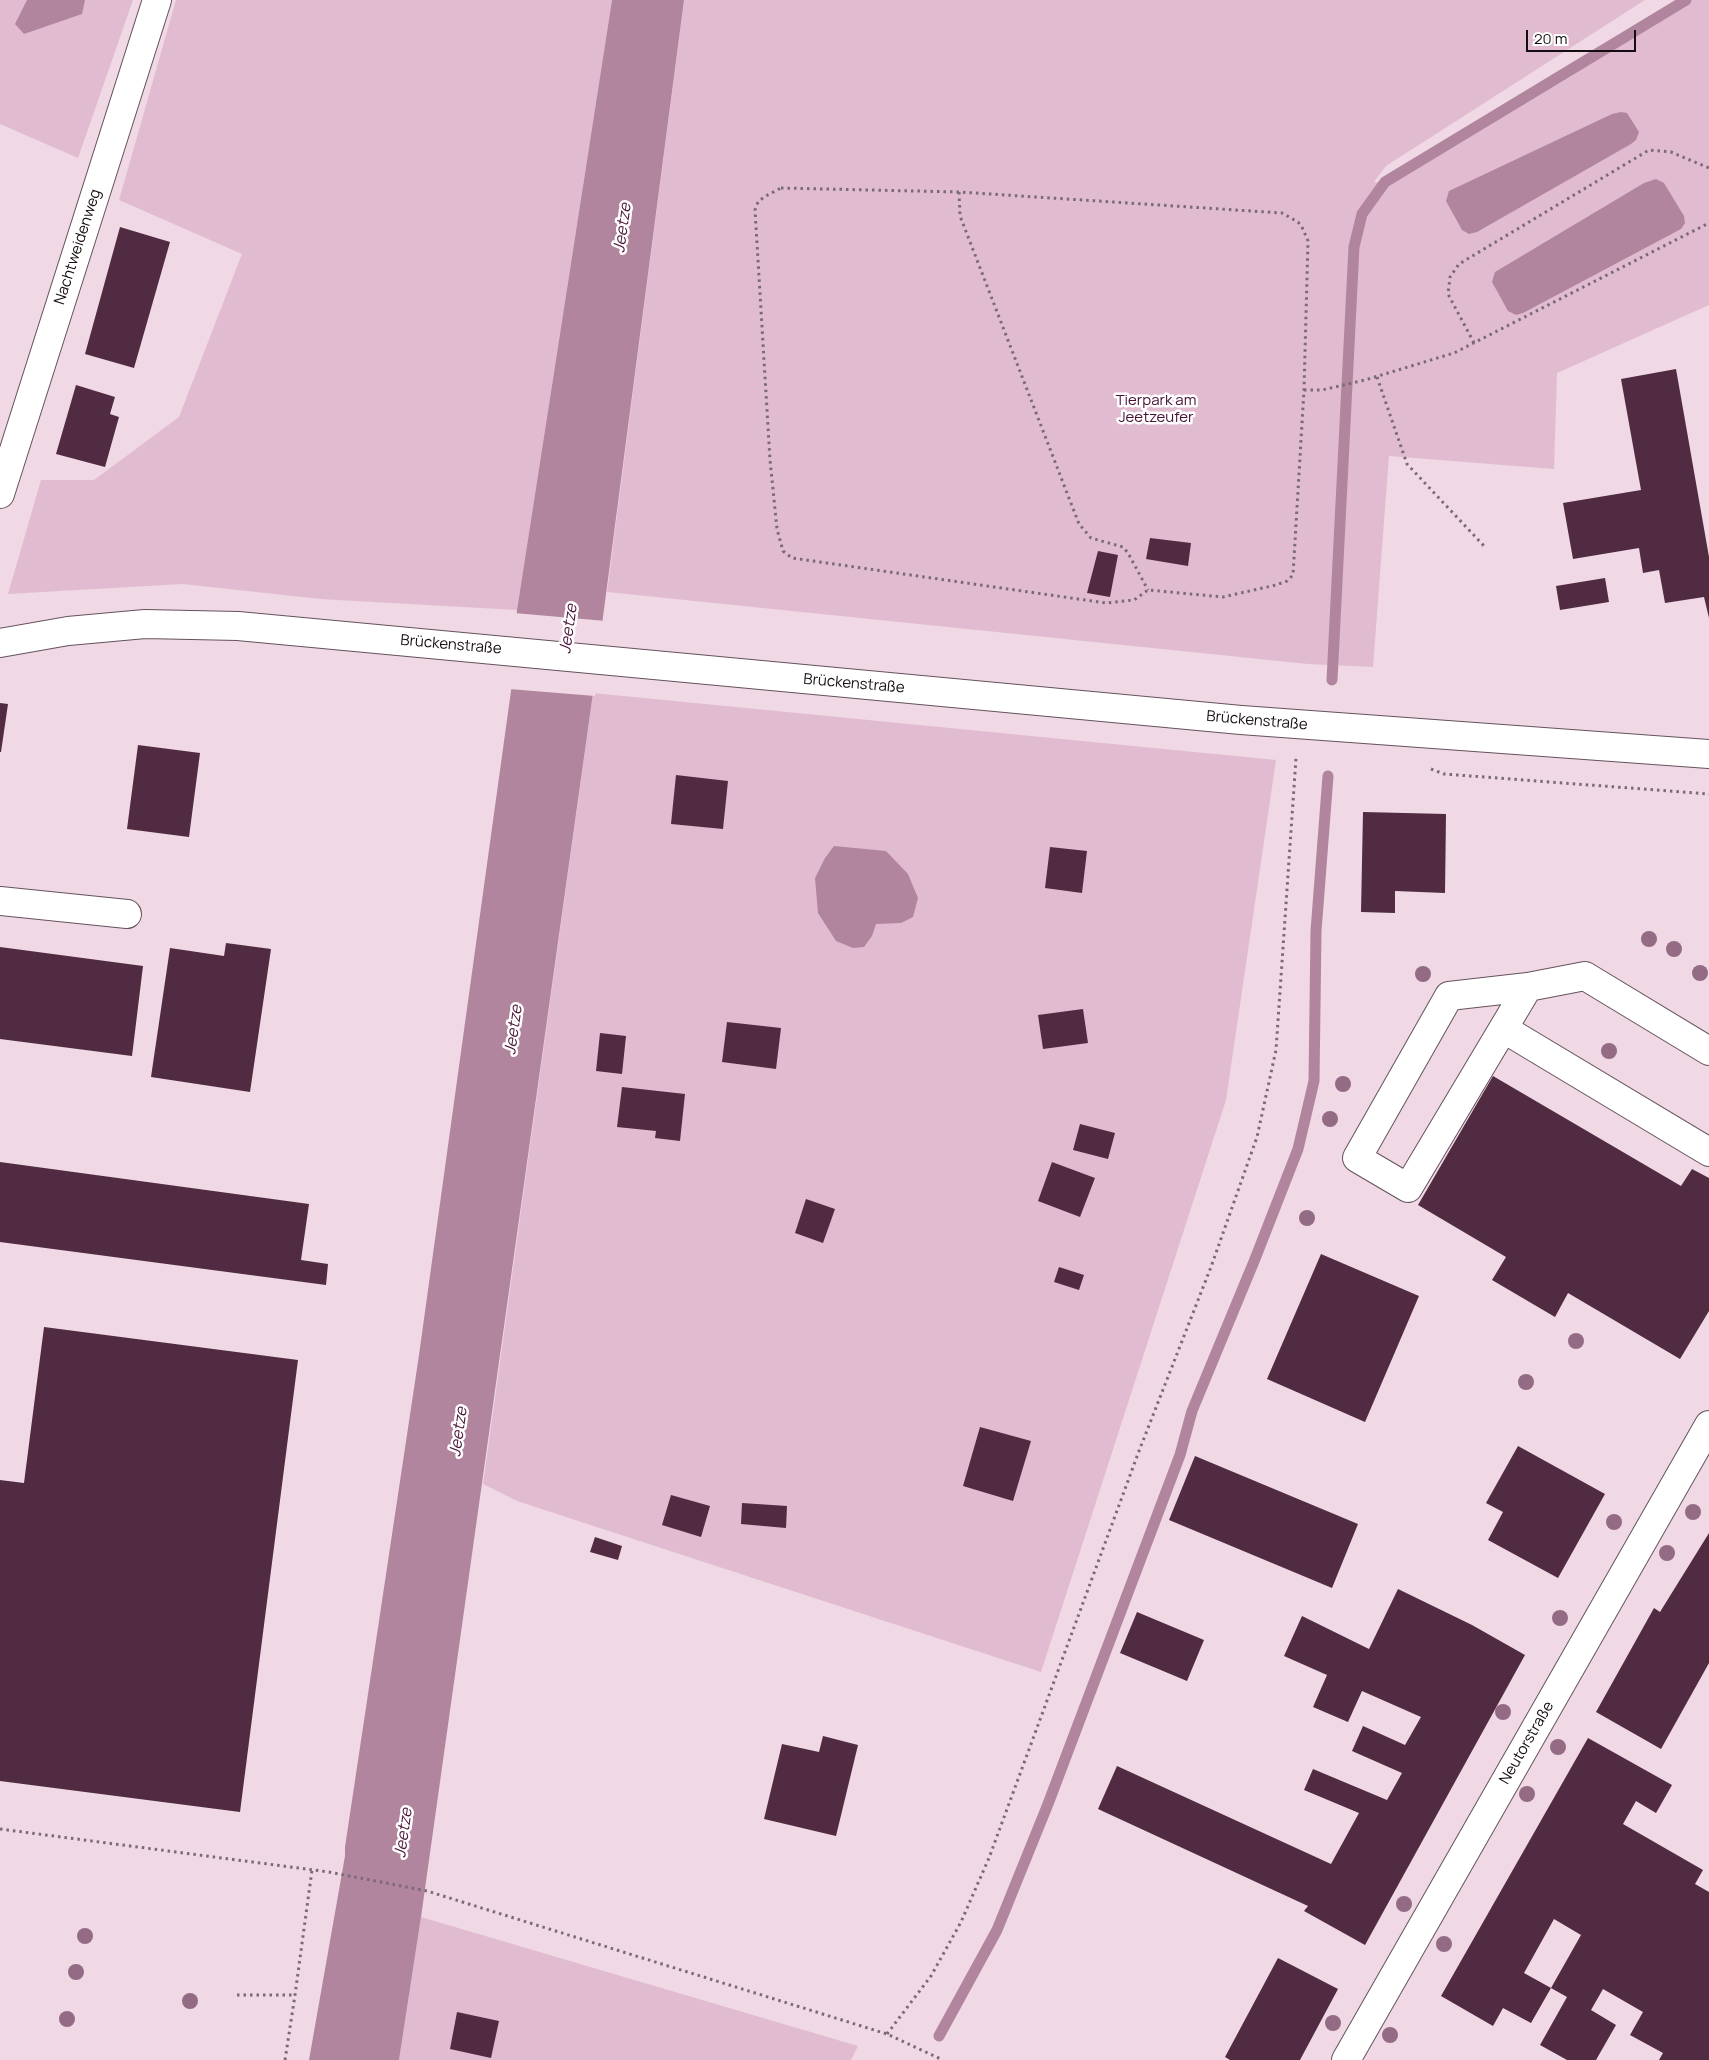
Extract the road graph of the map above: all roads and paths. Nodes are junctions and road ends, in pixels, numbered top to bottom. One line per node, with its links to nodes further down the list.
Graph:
1 (157, 0): 8 (main road, Nachtweidenweg)
2 (1709, 168): 5 (path)
3 (959, 192): 7 (path); 10 (path); 10 (path)
4 (1709, 223): 5 (path)
5 (1474, 343): 6 (path)
6 (1377, 377): 7 (path); 9 (path)
7 (1304, 390): 10 (path)
8 (0, 494)
9 (1484, 546)
10 (1148, 590)
11 (0, 643): 12 (main road, Brückenstraße)
12 (1299, 725): 13 (main road, Brückenstraße); 25 (path)
13 (1709, 754)
14 (0, 901): 15 (main road)
15 (127, 914)
16 (1528, 988): 17 (main road); 17 (main road); 18 (main road)
17 (1504, 1029): 19 (main road)
18 (1709, 1051)
19 (1709, 1152)
20 (1709, 1425): 28 (main road, Neutorstraße)
21 (0, 1829): 22 (path)
22 (312, 1870): 24 (path); 25 (path)
23 (237, 1994): 24 (path)
24 (295, 1995): 26 (path)
25 (887, 2034): 27 (path)
26 (285, 2060)
27 (943, 2060)
28 (1346, 2060)

